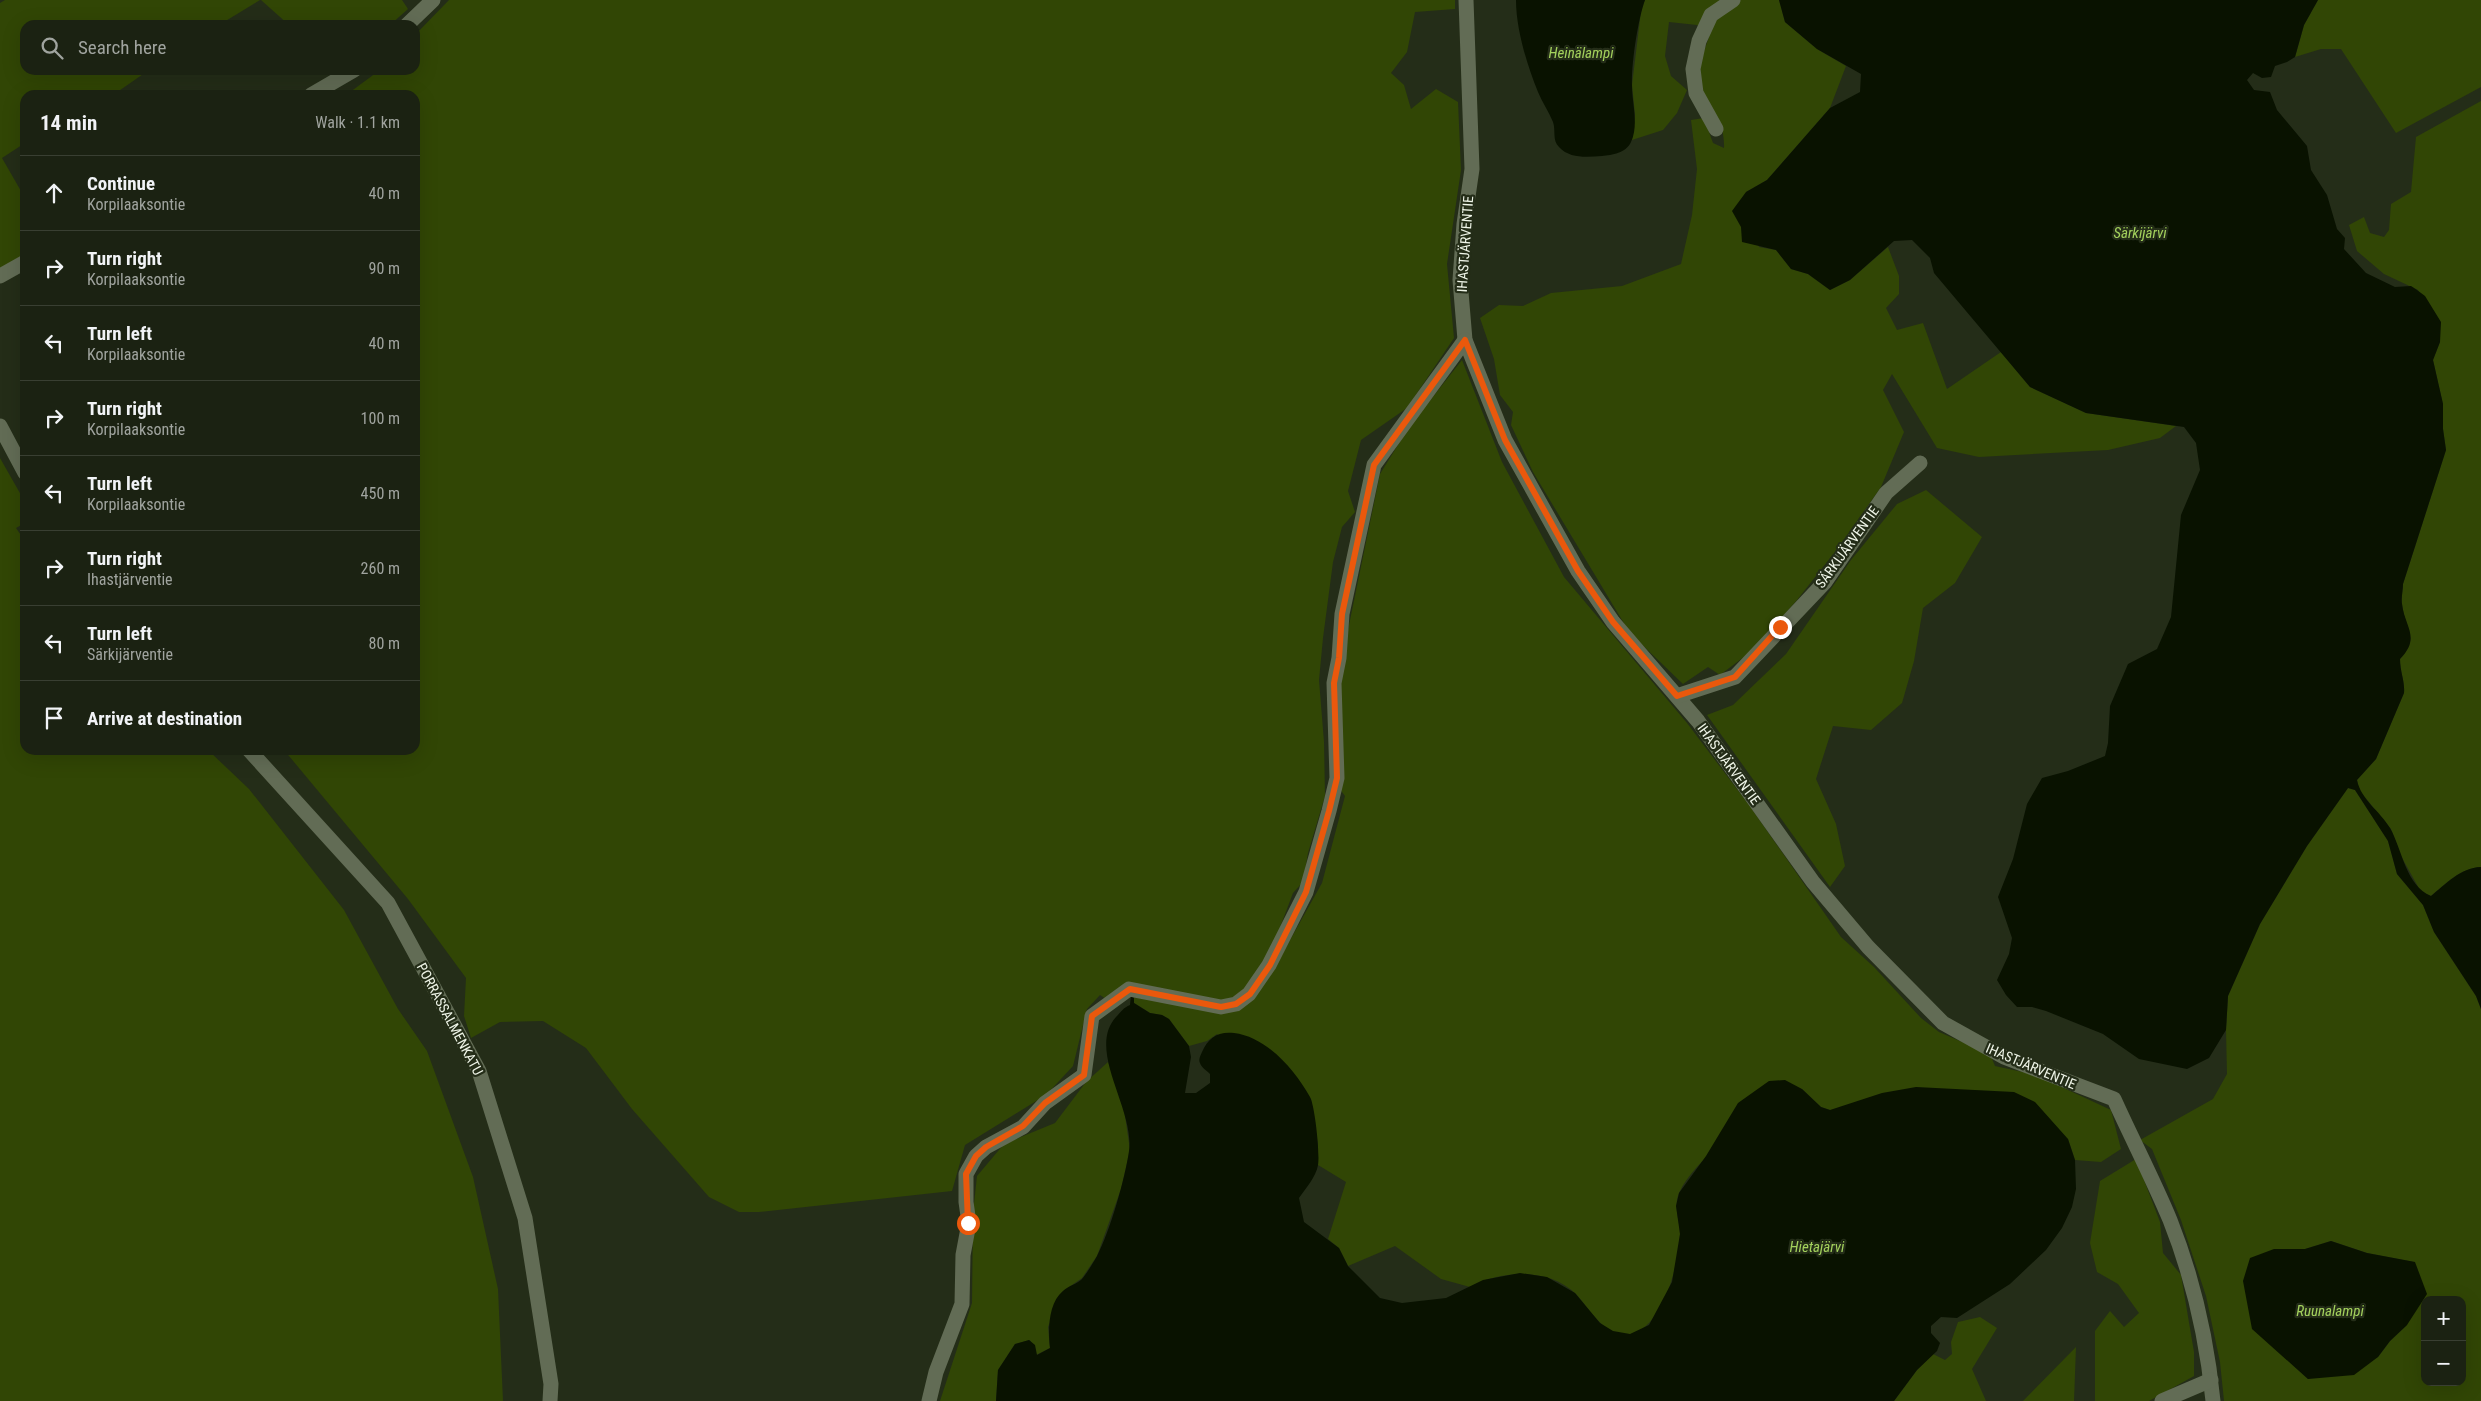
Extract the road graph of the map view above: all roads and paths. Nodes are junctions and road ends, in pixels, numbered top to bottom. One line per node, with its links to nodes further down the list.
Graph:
1 (433, 0): 4 (street)
2 (1466, 0): 10 (street, IHASTJÄRVENTIE)
3 (1733, 0): 7 (street)
4 (412, 20)
5 (345, 75): 6 (street)
6 (320, 90)
7 (1716, 129)
8 (20, 265): 9 (street)
9 (0, 276)
10 (1465, 340): 14 (street, IHASTJÄRVENTIE); 18 (street)
11 (0, 426): 13 (street)
12 (1920, 463): 14 (street, SÄRKIJÄRVENTIE)
13 (20, 464)
14 (1677, 696): 16 (street, IHASTJÄRVENTIE)
15 (254, 755): 17 (street, PORRASSALMENKATU)
16 (2211, 1380): 19 (street); 20 (street, IHASTJÄRVENTIE)
17 (550, 1401)
18 (929, 1401)
19 (2162, 1401)
20 (2213, 1401)

